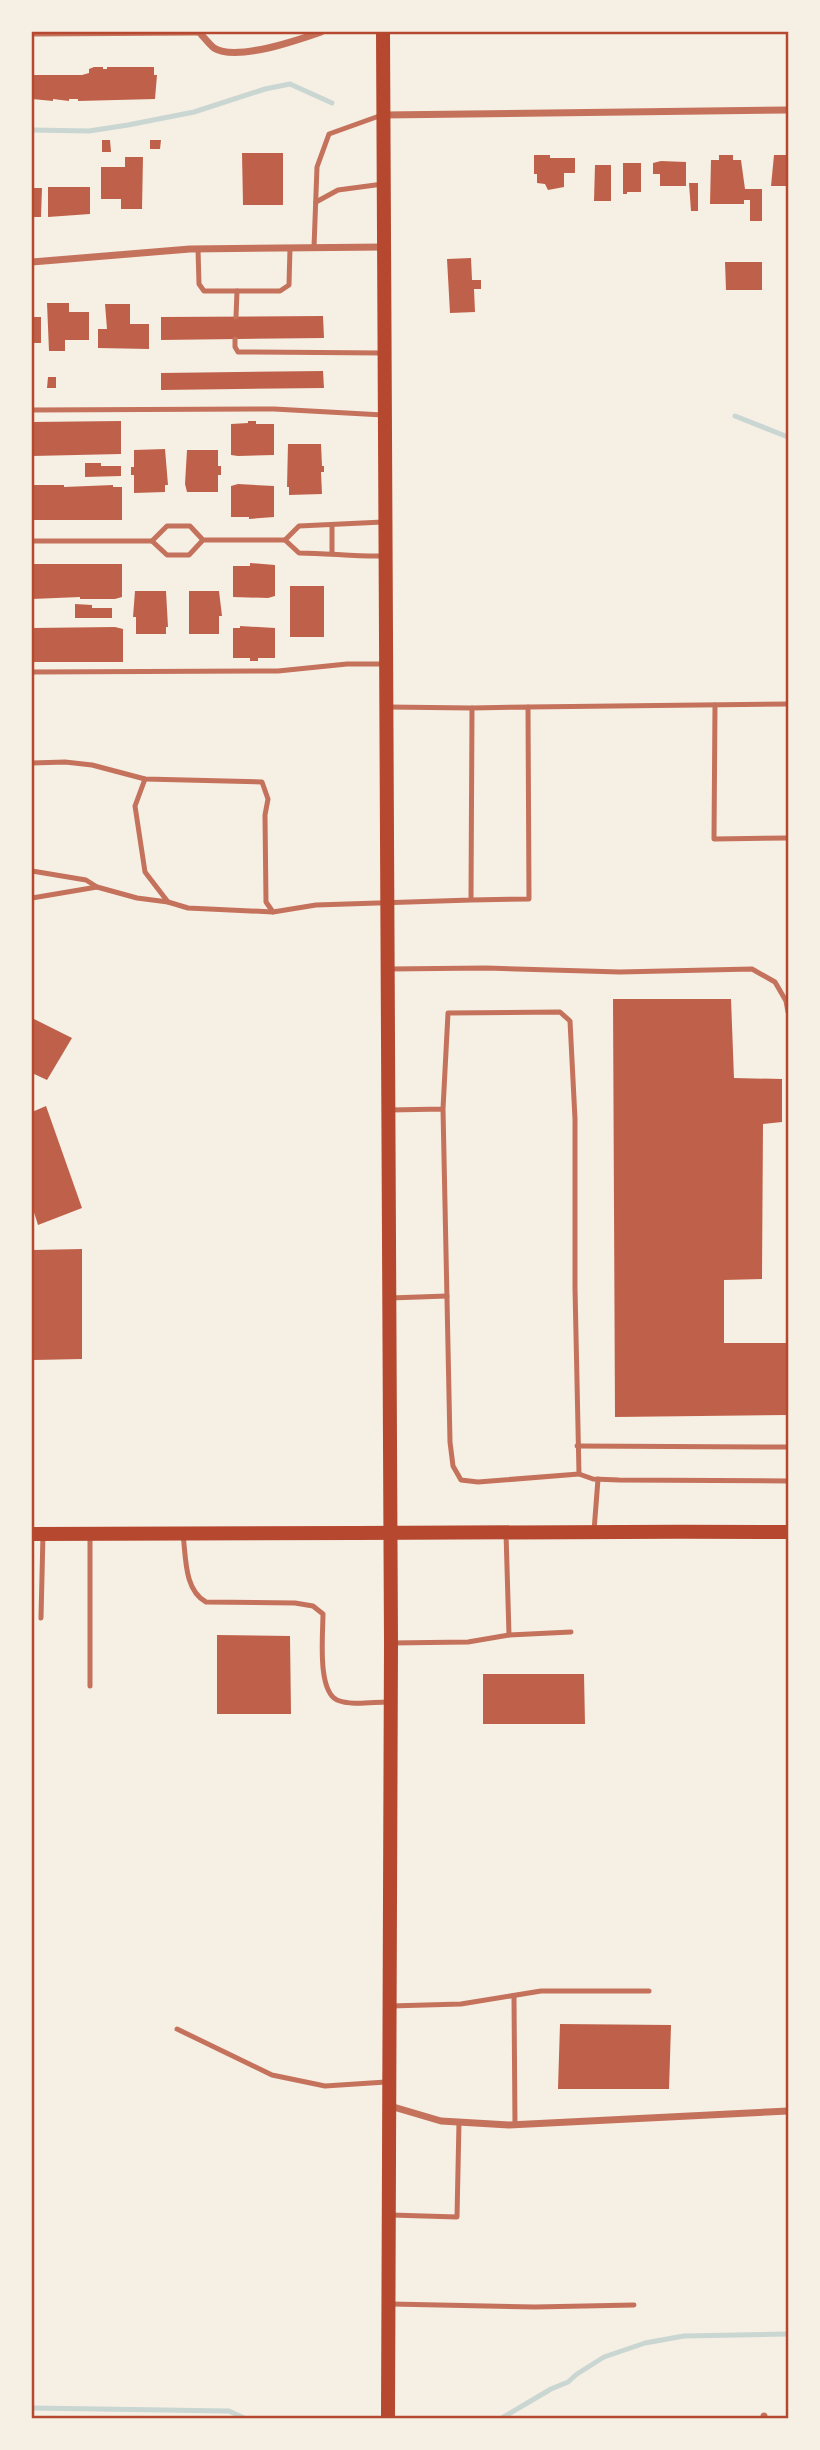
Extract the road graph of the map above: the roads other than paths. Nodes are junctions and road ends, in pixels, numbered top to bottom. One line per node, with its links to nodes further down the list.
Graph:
1 (199, 32): 2 (street); 4 (street)
2 (321, 32)
3 (383, 32): 6 (main road)
4 (32, 33)
5 (789, 110): 6 (street)
6 (383, 115): 7 (main road); 8 (lane)
7 (384, 184): 8 (lane); 10 (main road)
8 (316, 202): 9 (lane)
9 (314, 247): 10 (street); 11 (street)
10 (386, 247): 17 (main road)
11 (290, 248): 12 (street); 14 (lane)
12 (198, 249): 13 (street); 14 (lane)
13 (32, 262)
14 (237, 291): 15 (lane)
15 (236, 317)
16 (235, 339): 17 (lane)
17 (386, 353): 19 (main road)
18 (32, 410): 19 (lane)
19 (386, 415): 20 (main road)
20 (386, 522): 21 (lane); 27 (main road)
21 (332, 526): 23 (lane); 26 (lane)
22 (203, 540): 23 (lane); 25 (lane); 25 (lane)
23 (285, 540): 26 (lane)
24 (32, 541): 25 (lane)
25 (152, 541)
26 (332, 553): 27 (lane)
27 (387, 556): 28 (main road)
28 (387, 664): 29 (lane); 32 (main road)
29 (32, 672)
30 (789, 704): 31 (lane)
31 (715, 705): 33 (lane); 37 (lane)
32 (387, 707): 34 (lane); 43 (main road)
33 (528, 707): 34 (lane); 41 (lane)
34 (472, 708): 41 (lane)
35 (32, 763): 36 (lane)
36 (145, 779): 42 (lane); 44 (lane)
37 (789, 838)
38 (32, 871): 39 (lane)
39 (97, 887): 40 (lane); 42 (lane)
40 (32, 898)
41 (471, 900): 43 (lane)
42 (168, 902): 44 (lane)
43 (389, 902): 44 (lane); 45 (main road)
44 (273, 912)
45 (389, 969): 46 (lane); 48 (main road)
46 (789, 1012)
47 (443, 1109): 48 (lane); 49 (lane); 51 (lane)
48 (390, 1110): 50 (main road)
49 (447, 1296): 50 (lane); 53 (lane)
50 (390, 1298): 62 (main road)
51 (577, 1446): 52 (lane); 53 (lane)
52 (789, 1447)
53 (579, 1474): 54 (lane)
54 (598, 1479): 55 (lane); 57 (lane)
55 (789, 1481)
56 (506, 1531): 57 (main road); 62 (main road); 65 (lane)
57 (594, 1531): 58 (main road)
58 (789, 1532)
59 (37, 1534): 60 (main road); 63 (lane)
60 (90, 1534): 61 (main road); 67 (lane)
61 (183, 1534): 62 (main road); 68 (lane)
62 (391, 1534): 66 (main road)
63 (41, 1618)
64 (571, 1632): 65 (lane)
65 (509, 1635): 66 (lane)
66 (391, 1643): 68 (main road)
67 (90, 1686)
68 (391, 1702): 71 (main road)
69 (649, 1992): 70 (lane)
70 (514, 1997): 71 (lane); 77 (lane)
71 (390, 2006): 73 (main road)
72 (177, 2029): 73 (lane)
73 (390, 2082): 74 (main road)
74 (390, 2106): 76 (street); 78 (main road)
75 (789, 2111): 77 (street)
76 (459, 2122): 77 (street); 78 (lane)
77 (515, 2125)
78 (389, 2214): 79 (main road)
79 (388, 2304): 80 (lane); 81 (main road)
80 (634, 2305)
81 (388, 2418)

